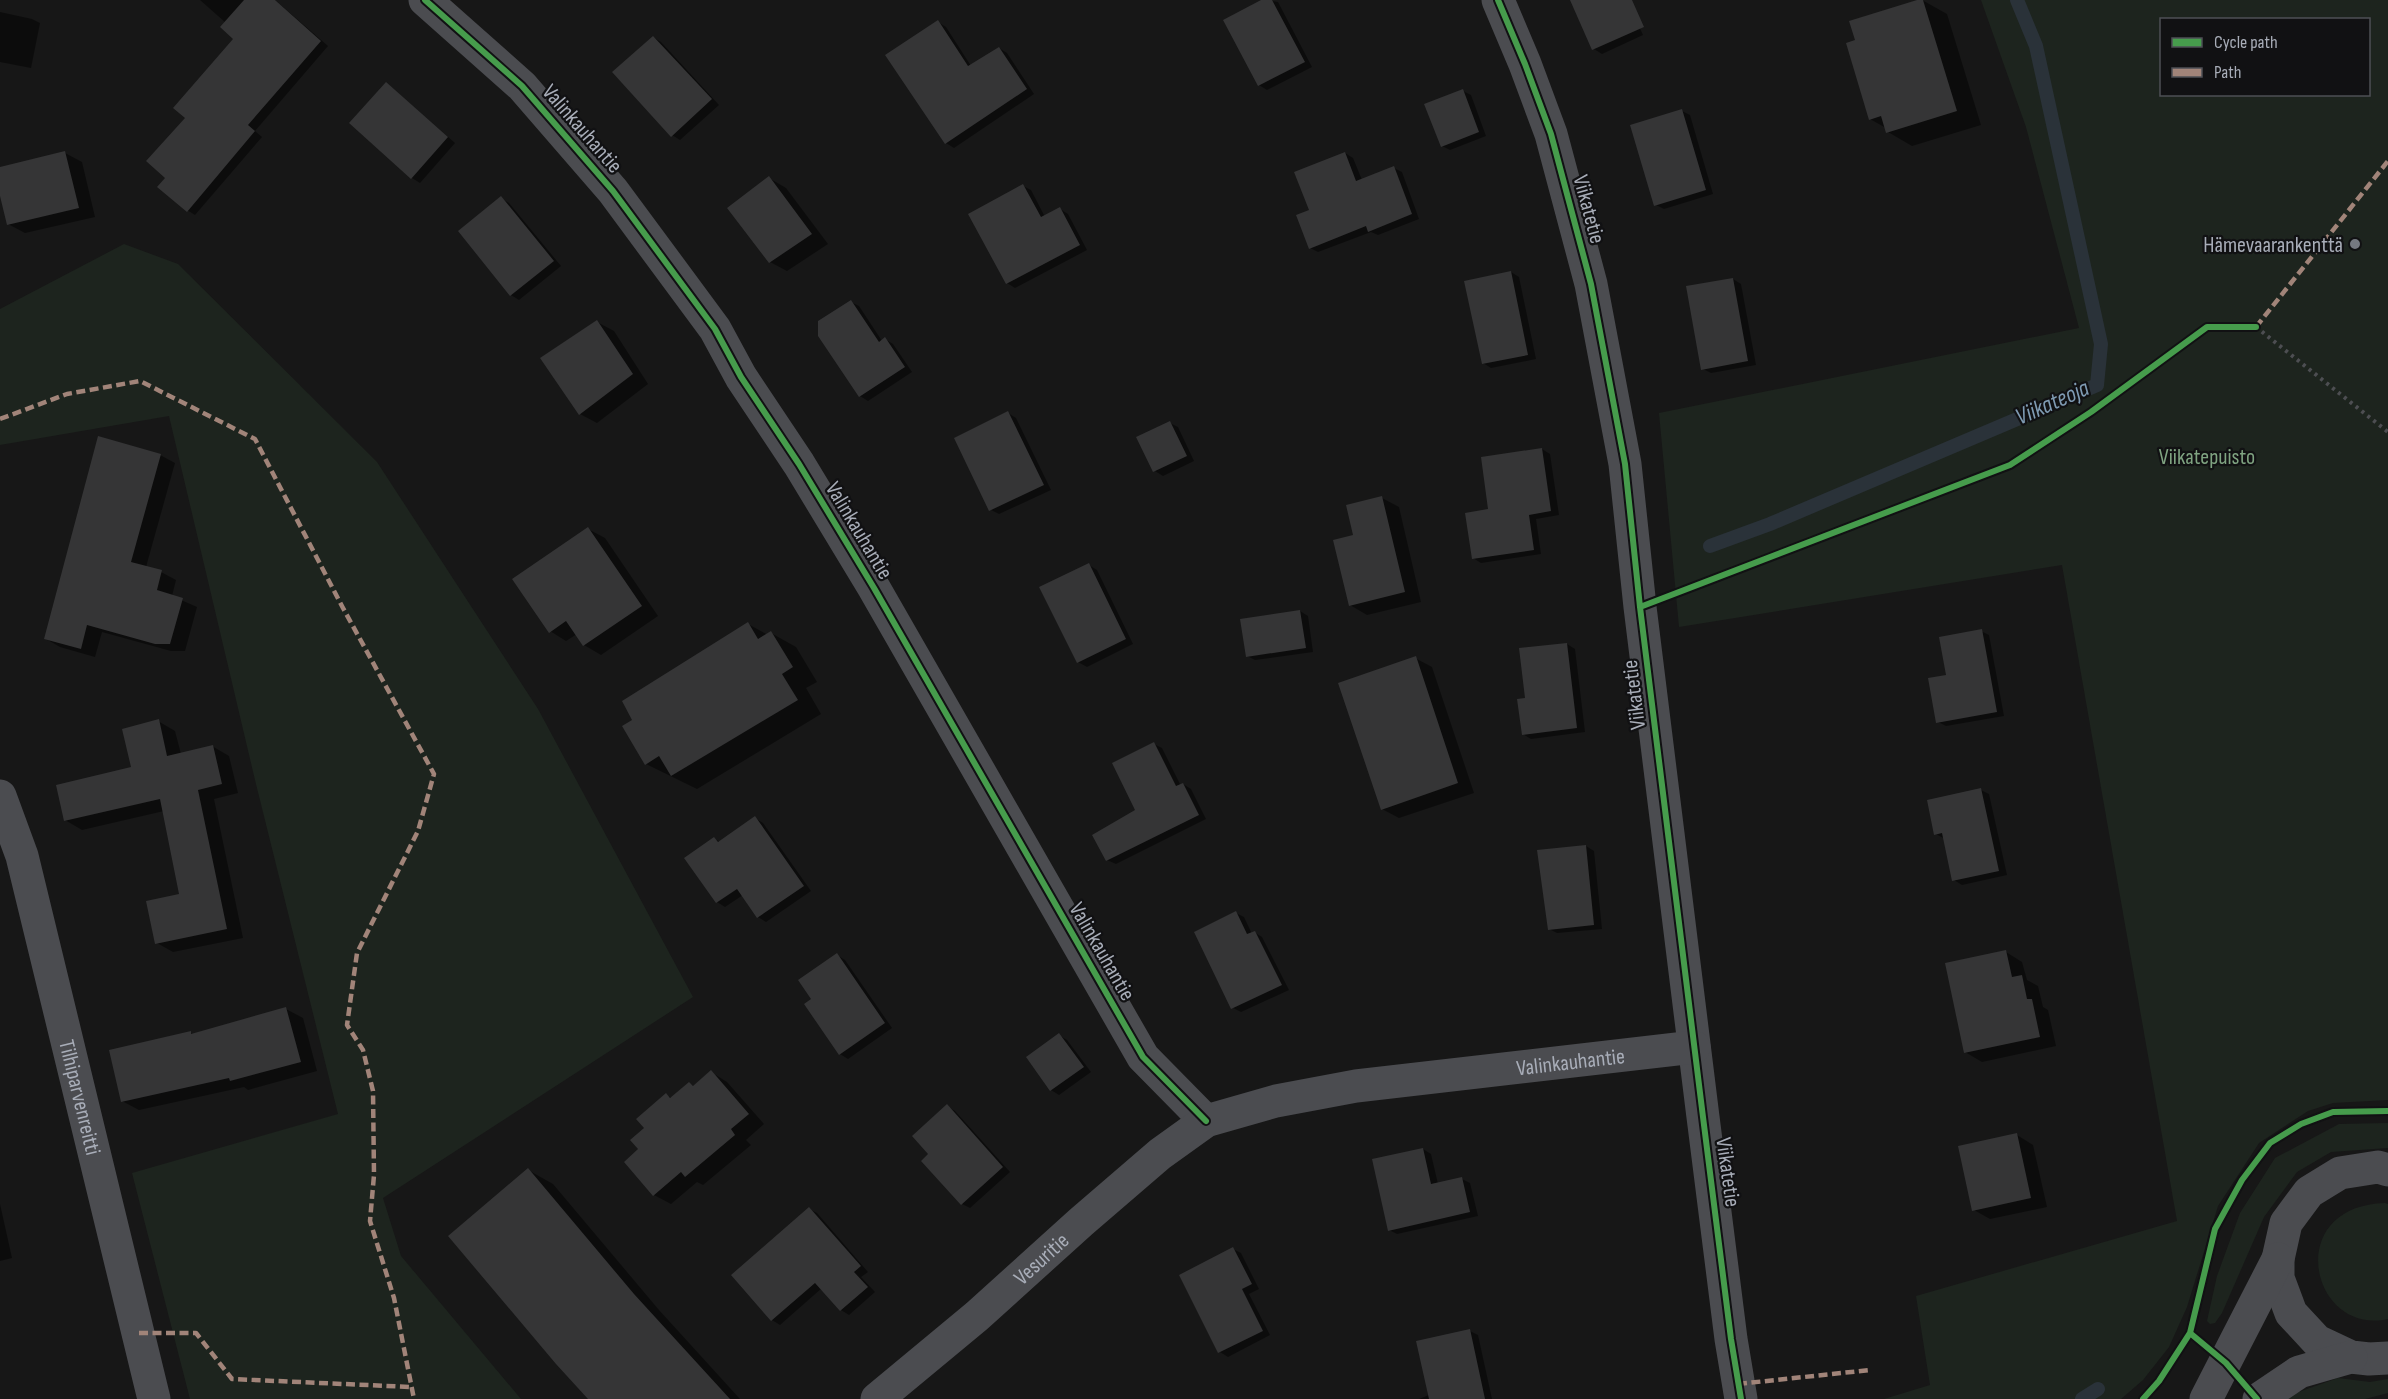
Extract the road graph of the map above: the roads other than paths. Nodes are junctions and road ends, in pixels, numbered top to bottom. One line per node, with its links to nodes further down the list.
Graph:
1 (424, 0): 5 (street, Valinkauhantie)
2 (1498, 0): 4 (street, Viikatetie)
3 (0, 796): 10 (street, Tilhiparvenreitti)
4 (1694, 1047): 5 (street, Valinkauhantie); 12 (street, Viikatetie)
5 (1206, 1121): 11 (street, Vesuritie)
6 (2388, 1170): 7 (street)
7 (2278, 1259): 8 (street); 13 (street)
8 (2351, 1357): 9 (street); 14 (street)
9 (2388, 1358)
10 (154, 1399)
11 (877, 1399)
12 (1742, 1399)
13 (2206, 1399)
14 (2259, 1399)

